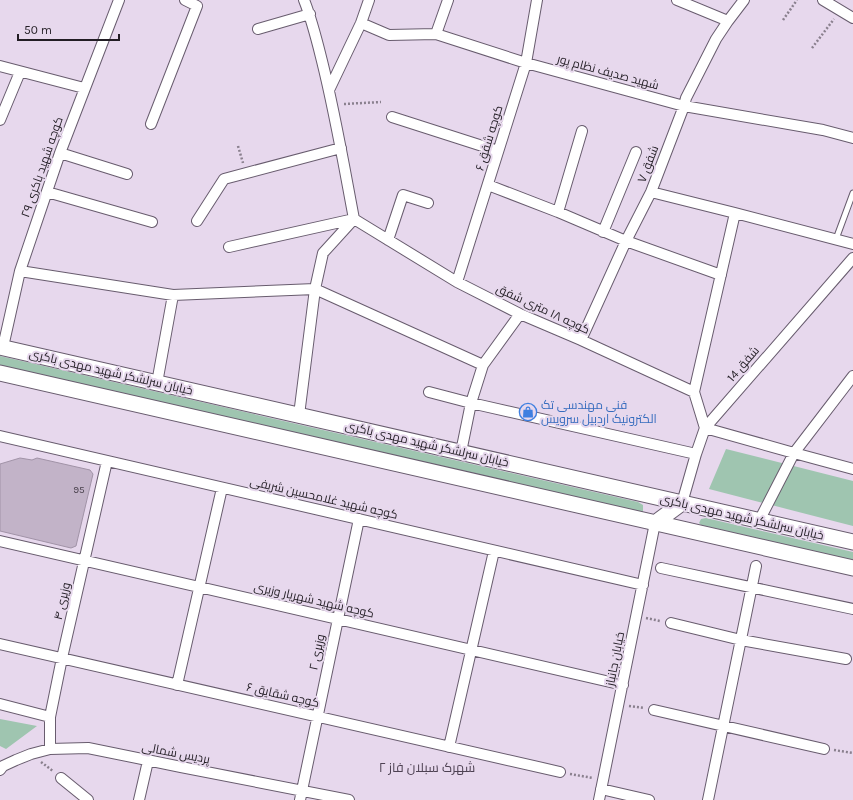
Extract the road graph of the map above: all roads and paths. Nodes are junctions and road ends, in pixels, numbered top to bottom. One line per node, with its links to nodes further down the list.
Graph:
1 (119, 0): 23 (street, کوچه شهید باکری ۲۹)
2 (185, 0): 30 (street)
3 (304, 0): 12 (street)
4 (369, 0): 16 (street)
5 (448, 0): 18 (street)
6 (537, 0): 20 (street, کوچه شفق ۶)
7 (677, 0): 15 (street)
8 (744, 0): 15 (street, شفق ۷)
9 (797, 0): 14 (path)
10 (823, 0): 11 (street)
11 (840, 11): 13 (street); 19 (path)
12 (310, 14): 17 (street); 24 (street)
13 (853, 18)
14 (783, 20)
15 (728, 21): 27 (street, شفق ۷)
16 (361, 23): 18 (street, شهید صدیف نظام پور); 24 (street)
17 (258, 29)
18 (436, 34): 20 (street, شهید صدیف نظام پور)
19 (812, 48)
20 (526, 63): 27 (street, شهید صدیف نظام پور); 35 (street, کوچه شفق ۶)
21 (0, 66): 22 (street)
22 (20, 72): 23 (street); 29 (street)
23 (84, 88): 37 (street, کوچه شهید باکری ۲۹)
24 (329, 90): 26 (street)
25 (381, 102): 26 (path)
26 (332, 105): 34 (street)
27 (684, 106): 32 (street, شهید صدیف نظام پور); 42 (street, شفق ۷)
28 (392, 117): 35 (street)
29 (0, 120)
30 (151, 124)
31 (582, 131): 45 (street)
32 (853, 138)
33 (238, 146): 38 (path)
34 (341, 148): 38 (street); 47 (street)
35 (498, 152): 40 (street, کوچه شفق ۶)
36 (636, 152): 50 (street)
37 (60, 153): 39 (street); 41 (street, کوچه شهید باکری ۲۹)
38 (246, 173): 48 (street)
39 (127, 174)
40 (488, 185): 45 (street); 59 (street, کوچه شفق ۶)
41 (48, 192): 49 (street); 57 (street, کوچه شهید باکری ۲۹)
42 (651, 192): 46 (street); 53 (street, شفق ۷)
43 (853, 193): 51 (lane)
44 (428, 203): 52 (street)
45 (558, 212): 50 (street)
46 (736, 213): 51 (street); 58 (street)
47 (354, 219): 52 (street, کوچه ۱۸ متری شفق); 55 (street); 60 (street)
48 (197, 221)
49 (152, 222)
50 (603, 232): 53 (street)
51 (836, 239): 54 (street)
52 (388, 240): 59 (street, کوچه ۱۸ متری شفق)
53 (626, 241): 58 (street); 64 (street, شفق ۷)
54 (853, 244)
55 (229, 247)
56 (853, 258): 74 (street, شفق 14)
57 (20, 271): 61 (street); 63 (street, کوچه شهید باکری ۲۹)
58 (721, 275): 71 (street)
59 (457, 282): 62 (street, کوچه ۱۸ متری شفق)
60 (315, 289): 61 (street); 66 (street); 73 (street)
61 (174, 295): 69 (street)
62 (520, 314): 64 (street, کوچه ۱۸ متری شفق); 66 (street)
63 (4, 321): 65 (street, کوچه شهید باکری ۲۹)
64 (580, 340): 71 (street, کوچه ۱۸ متری شفق)
65 (2, 347): 69 (main road, خیابان سرلشکر شهید مهدی باکری)
66 (483, 365): 72 (street)
67 (0, 373): 85 (main road, خیابان سرلشکر شهید مهدی باکری)
68 (853, 376): 77 (street)
69 (158, 383): 73 (main road, خیابان سرلشکر شهید مهدی باکری)
70 (429, 392): 72 (street)
71 (694, 392): 74 (street)
72 (471, 403): 76 (street); 78 (street)
73 (299, 415): 76 (main road, خیابان سرلشکر شهید مهدی باکری)
74 (705, 428): 77 (street); 78 (street, شفق 14)
75 (0, 436): 79 (street, کوچه شهید غلامحسین شریفی)
76 (461, 452): 82 (main road, خیابان سرلشکر شهید مهدی باکری)
77 (794, 453): 80 (street); 84 (street)
78 (696, 454): 82 (street, شفق 14)
79 (107, 461): 81 (street, کوچه شهید غلامحسین شریفی); 89 (street, وزیری ۴)
80 (853, 469)
81 (222, 488): 83 (street, کوچه شهید غلامحسین شریفی); 94 (street)
82 (682, 503): 84 (main road, خیابان سرلشکر شهید مهدی باکری); 85 (main road)
83 (359, 519): 88 (street, کوچه شهید غلامحسین شریفی); 98 (street, وزیری ۲)
84 (760, 521): 87 (main road, خیابان سرلشکر شهید مهدی باکری)
85 (655, 523): 92 (main road, خیابان سرلشکر شهید مهدی باکری); 93 (street, خیابان جانباز)
86 (0, 541): 89 (street, کوچه شهید شهریار وزیری)
87 (853, 542)
88 (494, 551): 93 (street, کوچه شهید غلامحسین شریفی); 102 (street)
89 (84, 560): 94 (street, کوچه شهید شهریار وزیری); 103 (street, وزیری ۴)
90 (756, 566): 95 (street)
91 (661, 568): 95 (street)
92 (853, 568)
93 (642, 585): 97 (street, خیابان جانباز)
94 (199, 587): 98 (street, کوچه شهید شهریار وزیری); 105 (street)
95 (752, 587): 96 (street); 100 (street)
96 (853, 609)
97 (636, 616): 99 (path); 106 (street, خیابان جانباز)
98 (338, 619): 102 (street, کوچه شهید شهریار وزیری); 110 (street, وزیری ۲)
99 (671, 623): 100 (street)
100 (741, 640): 104 (street); 112 (street)
101 (0, 644): 103 (street, کوچه شقایق ۶)
102 (471, 650): 106 (street, کوچه شهید شهریار وزیری); 113 (street)
103 (62, 658): 105 (street, کوچه شقایق ۶); 111 (street, وزیری ۴)
104 (846, 659)
105 (177, 684): 110 (street, کوچه شقایق ۶)
106 (623, 685): 108 (street, خیابان جانباز)
107 (0, 704): 111 (street)
108 (619, 704): 109 (path); 122 (street, خیابان جانباز)
109 (654, 710): 112 (street)
110 (317, 716): 113 (street, کوچه شقایق ۶); 123 (street, وزیری ۲)
111 (50, 717): 114 (street, وزیری ۴)
112 (723, 726): 115 (street); 129 (street)
113 (448, 747): 120 (street, کوچه شقایق ۶)
114 (50, 749): 117 (street, پردیس شمالی); 118 (street, پردیس شمالی)
115 (824, 749): 116 (path)
116 (853, 753)
117 (31, 754): 119 (street, پردیس شمالی); 121 (path)
118 (148, 761): 123 (street, پردیس شمالی); 125 (street)
119 (1, 767)
120 (560, 772): 122 (path)
121 (61, 778): 124 (street)
122 (602, 785): 127 (street, خیابان جانباز); 128 (street)
123 (300, 795): 126 (street, پردیس شمالی)
124 (88, 800)
125 (139, 800)
126 (349, 800)
127 (599, 800)
128 (649, 800)
129 (708, 800)

